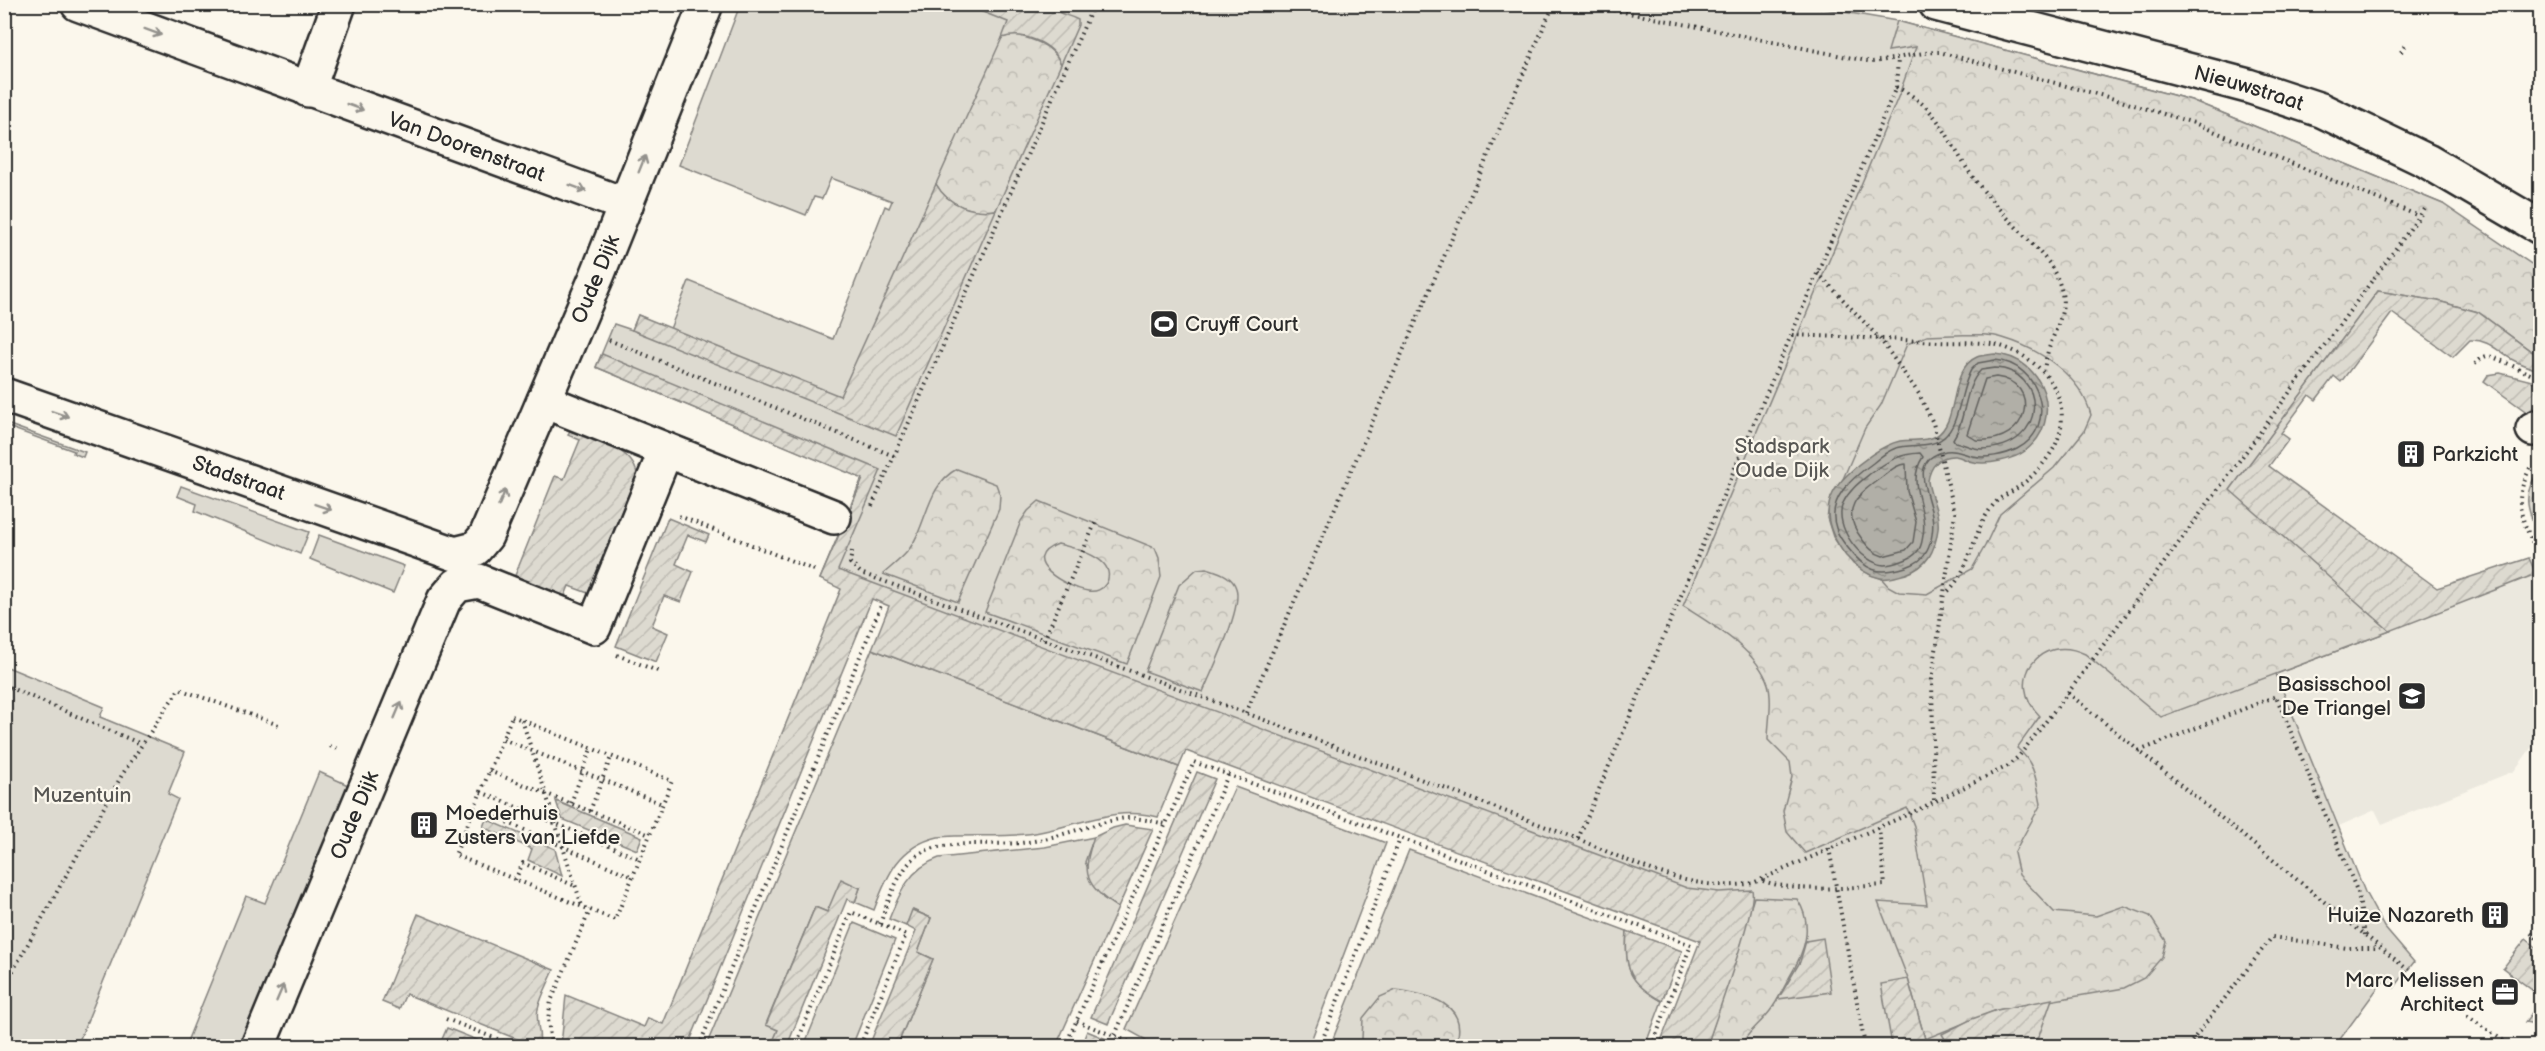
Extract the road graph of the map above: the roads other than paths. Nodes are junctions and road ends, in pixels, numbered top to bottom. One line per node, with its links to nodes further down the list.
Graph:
1 (78, 4): 5 (street, Van Doorenstraat, one-way to 5)
2 (339, 4): 5 (street)
3 (706, 4): 6 (street, Oude Dijk, one-way to 3)
4 (1956, 7): 7 (street, Nieuwstraat)
5 (308, 90): 6 (street, Van Doorenstraat, one-way to 6)
6 (626, 205): 9 (street, Oude Dijk)
7 (2541, 227)
8 (4, 395): 12 (street, Stadstraat, one-way to 12)
9 (544, 401): 10 (street); 12 (street, Oude Dijk, one-way to 9)
10 (666, 450): 11 (street); 13 (street, Oude Dijk, one-way to 10)
11 (834, 517)
12 (474, 549)
13 (258, 1047)

